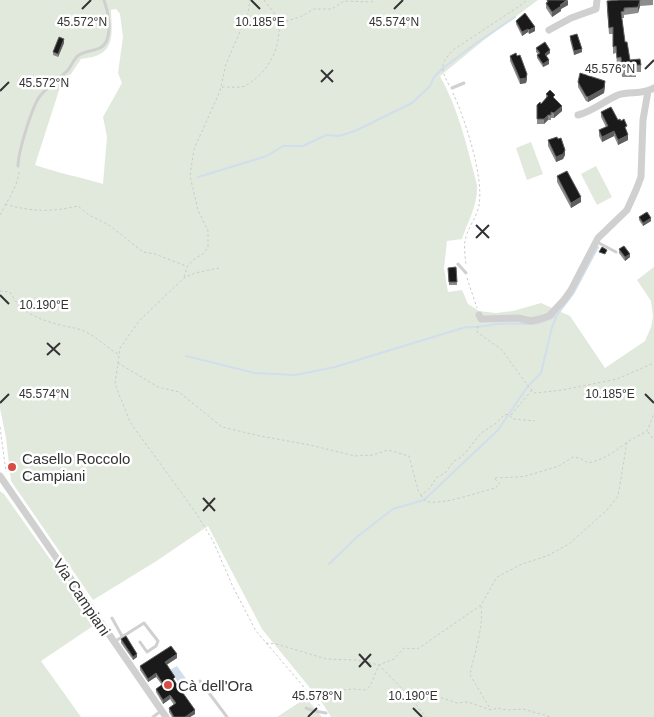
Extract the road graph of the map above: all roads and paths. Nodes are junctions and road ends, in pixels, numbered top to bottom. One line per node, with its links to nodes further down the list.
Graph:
1 (104, 0): 14 (lane)
2 (250, 0): 10 (path)
3 (264, 0): 7 (path)
4 (375, 0): 7 (path)
5 (527, 0): 11 (path)
6 (597, 0): 8 (street)
7 (279, 23): 10 (path)
8 (549, 30)
9 (464, 83): 11 (lane)
10 (221, 87): 20 (path)
11 (452, 88): 22 (path)
12 (651, 90): 13 (street); 17 (street)
13 (578, 114)
14 (18, 166): 15 (path)
15 (5, 204): 16 (path); 20 (path)
16 (0, 215)
17 (597, 241): 18 (lane); 25 (street)
18 (616, 252)
19 (458, 264): 22 (lane)
20 (187, 267): 23 (path)
21 (220, 268): 23 (path)
22 (466, 273): 25 (path)
23 (184, 278): 26 (path)
24 (0, 291): 26 (path)
25 (480, 317): 29 (path)
26 (119, 355): 27 (path)
27 (118, 363): 39 (path); 45 (path)
28 (654, 363): 29 (path)
29 (532, 390): 31 (path)
30 (654, 414): 34 (path)
31 (510, 416): 32 (path); 39 (path)
32 (535, 421)
33 (0, 427): 38 (path)
34 (647, 431): 35 (path); 36 (path)
35 (654, 440)
36 (627, 442): 39 (path); 40 (path)
37 (0, 476): 38 (street, Via Campiani)
38 (8, 488): 43 (street, Via Campiani)
39 (421, 495)
40 (481, 605): 46 (path); 50 (path)
41 (112, 618): 42 (lane)
42 (122, 636): 43 (lane); 44 (lane)
43 (113, 642): 52 (street, Via Campiani)
44 (140, 642)
45 (266, 643): 46 (path); 46 (path)
46 (379, 665): 48 (path)
47 (200, 681): 54 (lane)
48 (410, 696): 50 (path); 55 (path)
49 (306, 708): 51 (lane)
50 (491, 710): 56 (path)
51 (326, 713)
52 (164, 714): 53 (lane)
53 (153, 716)
54 (227, 717)
55 (426, 717)
56 (551, 717)

